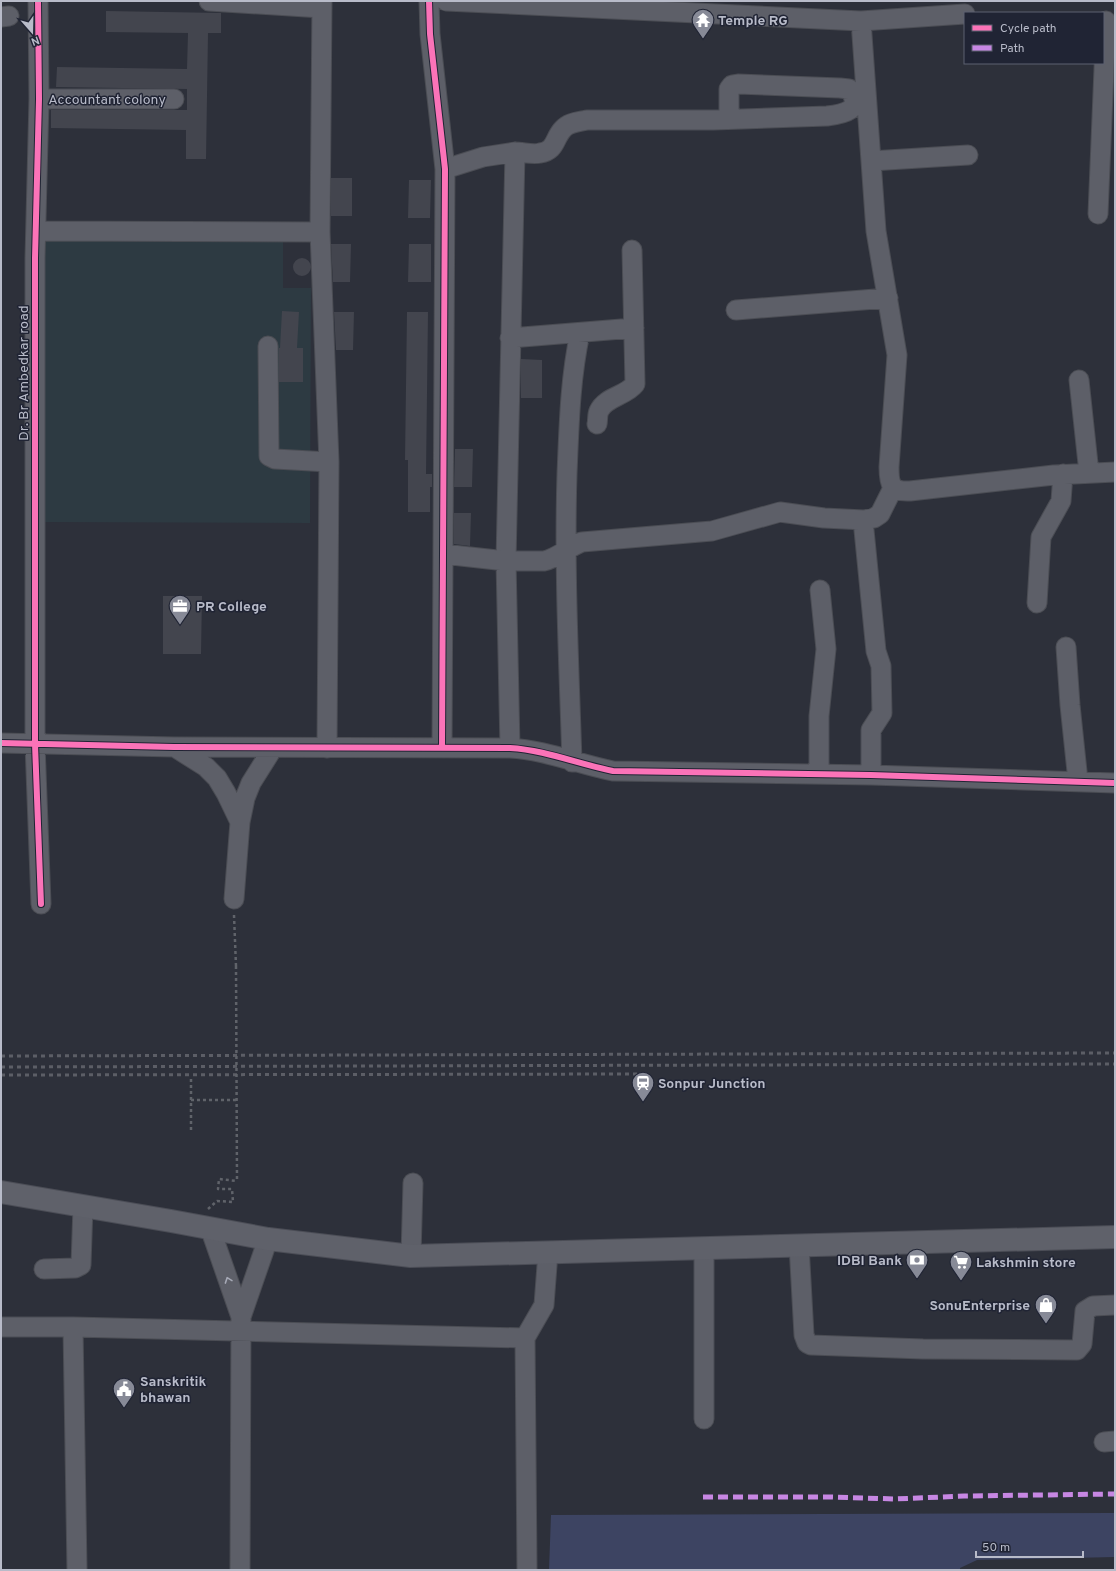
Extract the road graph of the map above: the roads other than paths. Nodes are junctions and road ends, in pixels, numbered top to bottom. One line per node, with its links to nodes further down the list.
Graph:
1 (38, 1): 9 (street, Dr. Br Ambedkar road)
2 (209, 1): 5 (street)
3 (429, 1): 15 (street)
4 (446, 1): 7 (street)
5 (322, 4): 18 (street)
6 (964, 14): 7 (street)
7 (861, 21): 14 (street)
8 (1108, 21): 16 (street)
9 (39, 99): 10 (street, Accountant colony); 17 (street, Dr. Br Ambedkar road)
10 (174, 99)
11 (729, 119): 11 (street); 12 (street)
12 (515, 152): 15 (street); 24 (street)
13 (968, 155): 14 (street)
14 (871, 161): 20 (street)
15 (445, 169): 35 (street)
16 (1098, 214)
17 (36, 231): 18 (street); 41 (street, Dr. Br Ambedkar road)
18 (320, 232): 28 (street)
19 (632, 250): 22 (street)
20 (888, 298): 21 (street); 32 (street)
21 (736, 310)
22 (634, 328): 23 (street); 27 (street)
23 (580, 332): 24 (street); 34 (street)
24 (510, 338): 36 (street)
25 (268, 346): 28 (street)
26 (1079, 380): 30 (street)
27 (598, 424)
28 (329, 462): 44 (street)
29 (1115, 472): 30 (street)
30 (1089, 473): 31 (street)
31 (1064, 474): 32 (street); 38 (street)
32 (893, 488): 33 (street)
33 (863, 520): 34 (street); 49 (street)
34 (565, 550): 36 (street); 47 (street)
35 (443, 554): 36 (street); 45 (street)
36 (506, 560): 46 (street)
37 (820, 590): 48 (street)
38 (1037, 603)
39 (1066, 647): 50 (street)
40 (1, 743): 41 (street)
41 (35, 744): 42 (street); 54 (street, Dr. Br Ambedkar road)
42 (174, 747): 43 (street); 52 (street)
43 (273, 748): 44 (street); 52 (street)
44 (327, 748): 45 (street)
45 (442, 748): 46 (street)
46 (510, 748): 47 (street)
47 (572, 762): 48 (street)
48 (819, 774): 49 (street)
49 (871, 775): 50 (street)
50 (1078, 781): 51 (street)
51 (1115, 782)
52 (240, 822): 53 (street)
53 (234, 899)
54 (41, 904)
55 (413, 1182): 64 (street)
56 (1, 1192): 57 (main road)
57 (83, 1206): 58 (main road); 65 (street)
58 (210, 1228): 60 (main road); 67 (street, one-way to 58)
59 (1115, 1237): 61 (main road)
60 (268, 1239): 64 (main road); 67 (street)
61 (799, 1245): 62 (main road); 66 (street)
62 (704, 1248): 63 (main road); 71 (street)
63 (548, 1252): 64 (main road); 70 (street)
64 (411, 1256)
65 (44, 1269)
66 (1115, 1306)
67 (241, 1324): 69 (street); 70 (street); 73 (street)
68 (1, 1327): 69 (street)
69 (73, 1327): 72 (street)
70 (525, 1338): 74 (street)
71 (704, 1419)
72 (77, 1570)
73 (240, 1570)
74 (527, 1570)

